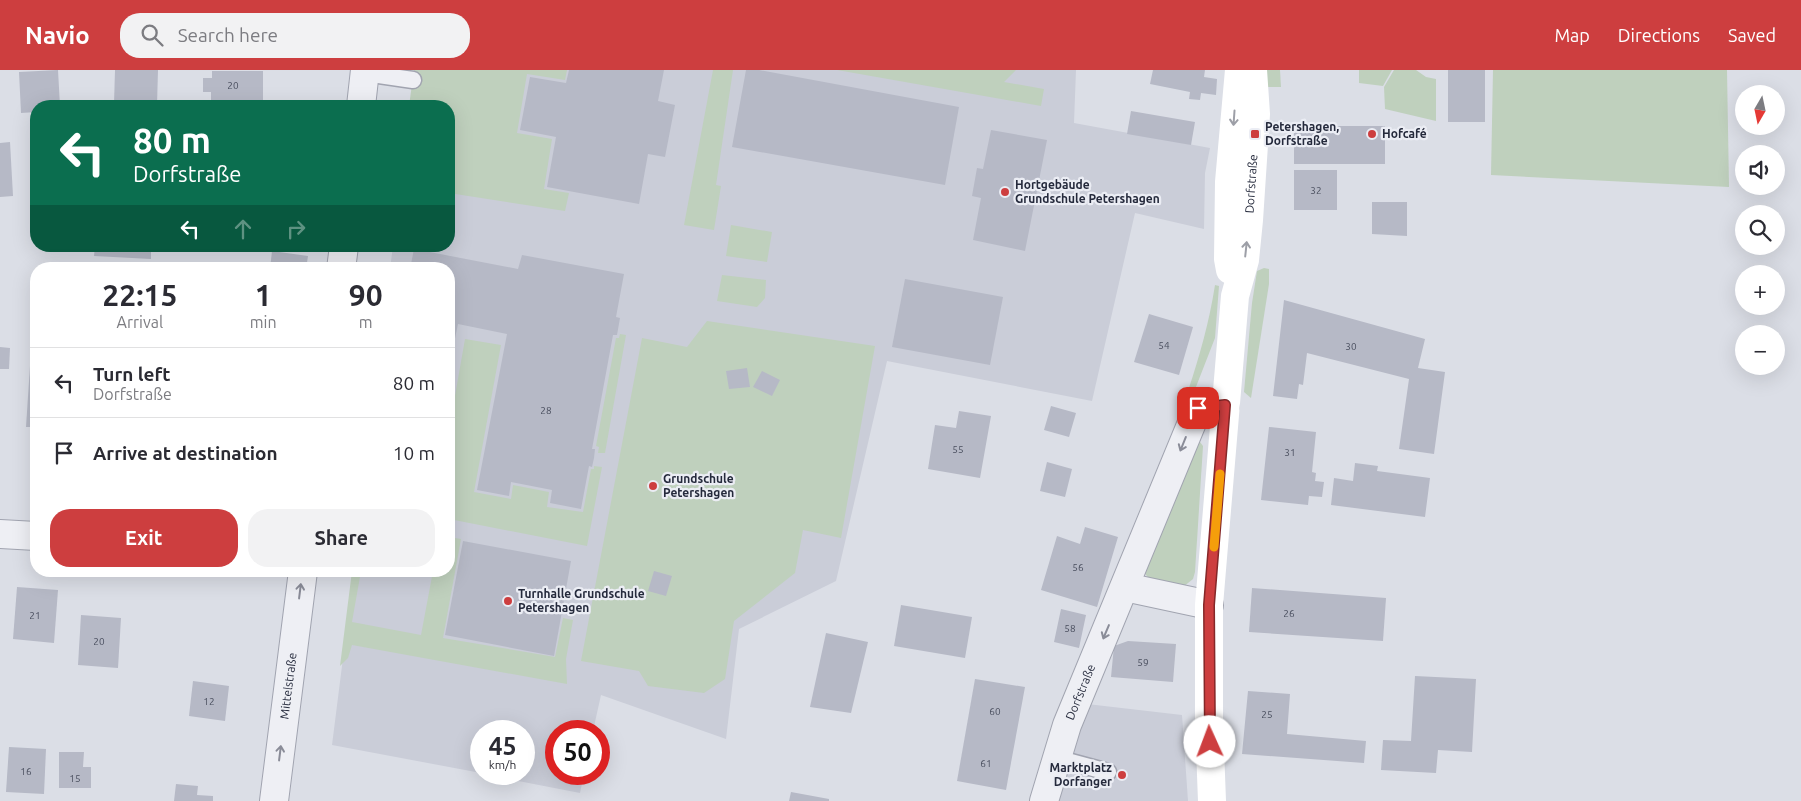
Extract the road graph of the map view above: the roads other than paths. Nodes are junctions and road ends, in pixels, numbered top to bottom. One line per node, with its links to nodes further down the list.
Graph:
1 (1239, 70): 6 (main road, Dorfstraße, one-way to 6)
2 (1253, 70): 6 (main road, Dorfstraße, one-way to 2)
3 (365, 72): 4 (lane); 5 (street)
4 (413, 80)
5 (362, 100)
6 (1235, 296): 7 (main road, Dorfstraße)
7 (1225, 405): 11 (street, Dorfstraße, one-way to 11); 12 (main road, Dorfstraße)
8 (0, 534): 9 (street)
9 (30, 536)
10 (302, 577): 15 (street, Mittelstraße, one-way to 10)
11 (1124, 587): 12 (street); 13 (street, Dorfstraße, one-way to 13)
12 (1209, 605): 17 (main road, Dorfstraße)
13 (1056, 758): 14 (lane); 16 (street, Dorfstraße)
14 (1108, 772)
15 (274, 801)
16 (1044, 801)
17 (1212, 801)

